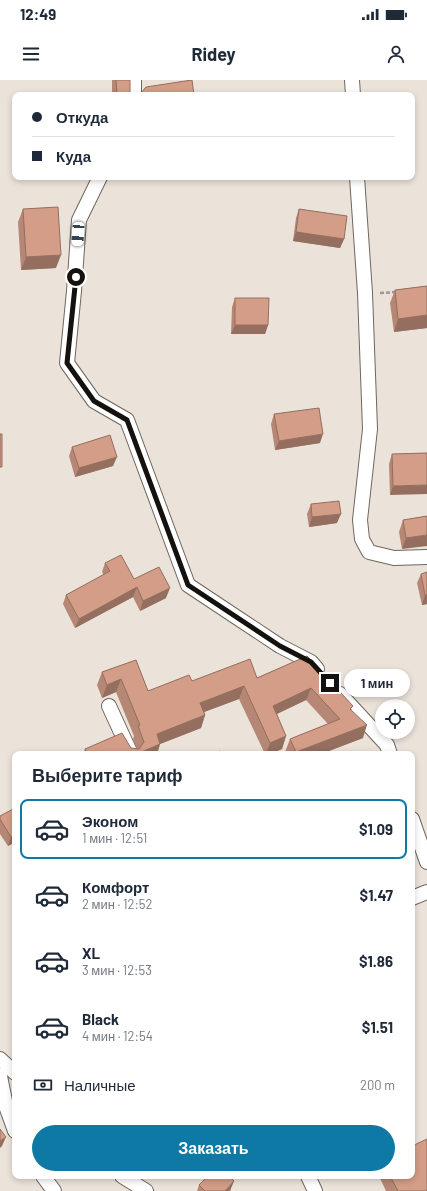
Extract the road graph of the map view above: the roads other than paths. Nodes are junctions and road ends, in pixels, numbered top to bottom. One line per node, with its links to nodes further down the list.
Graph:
1 (134, 80): 3 (street)
2 (352, 80): 4 (street)
3 (134, 92)
4 (354, 92)
5 (99, 180): 10 (street)
6 (357, 180): 7 (street)
7 (427, 557)
8 (109, 706): 9 (street)
9 (130, 751)
10 (389, 751)
11 (415, 828): 12 (street)
12 (427, 862)
13 (427, 892): 14 (street)
14 (415, 897)
15 (0, 1059): 16 (street)
16 (12, 1070)
17 (0, 1076): 18 (street)
18 (12, 1123)
19 (45, 1179): 22 (street)
20 (127, 1179): 23 (street)
21 (309, 1179): 24 (street)
22 (54, 1191)
23 (146, 1191)
24 (315, 1191)

